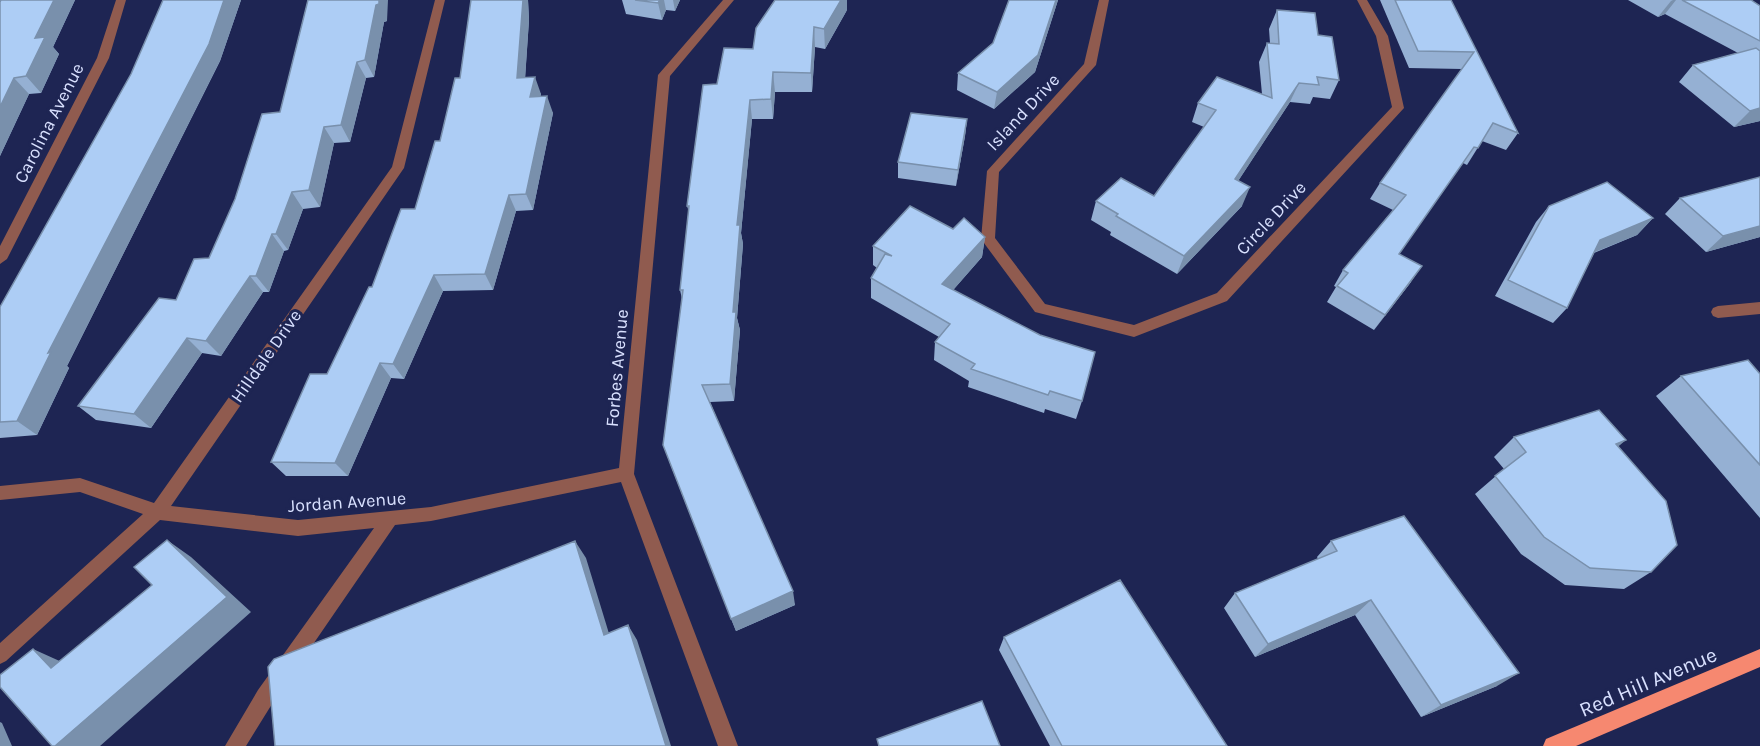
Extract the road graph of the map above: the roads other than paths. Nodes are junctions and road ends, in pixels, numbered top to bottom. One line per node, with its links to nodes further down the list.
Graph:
1 (121, 0): 6 (street, Carolina Avenue)
2 (440, 0): 12 (street, Hilldale Drive)
3 (729, 0): 10 (street, Forbes Avenue)
4 (1104, 0): 7 (street, Island Drive)
5 (1362, 0): 7 (street, Circle Drive)
6 (0, 259)
7 (1040, 308)
8 (1760, 308): 9 (street)
9 (1719, 312)
10 (626, 474): 13 (street, Jordan Avenue); 17 (street, Forbes Avenue)
11 (0, 493): 12 (street, Jordan Avenue)
12 (157, 512): 13 (street, Jordan Avenue); 14 (street, Hilldale Drive)
13 (390, 519): 16 (street)
14 (0, 655)
15 (1760, 658): 18 (main road, Red Hill Avenue)
16 (235, 746)
17 (728, 746)
18 (1553, 746)

